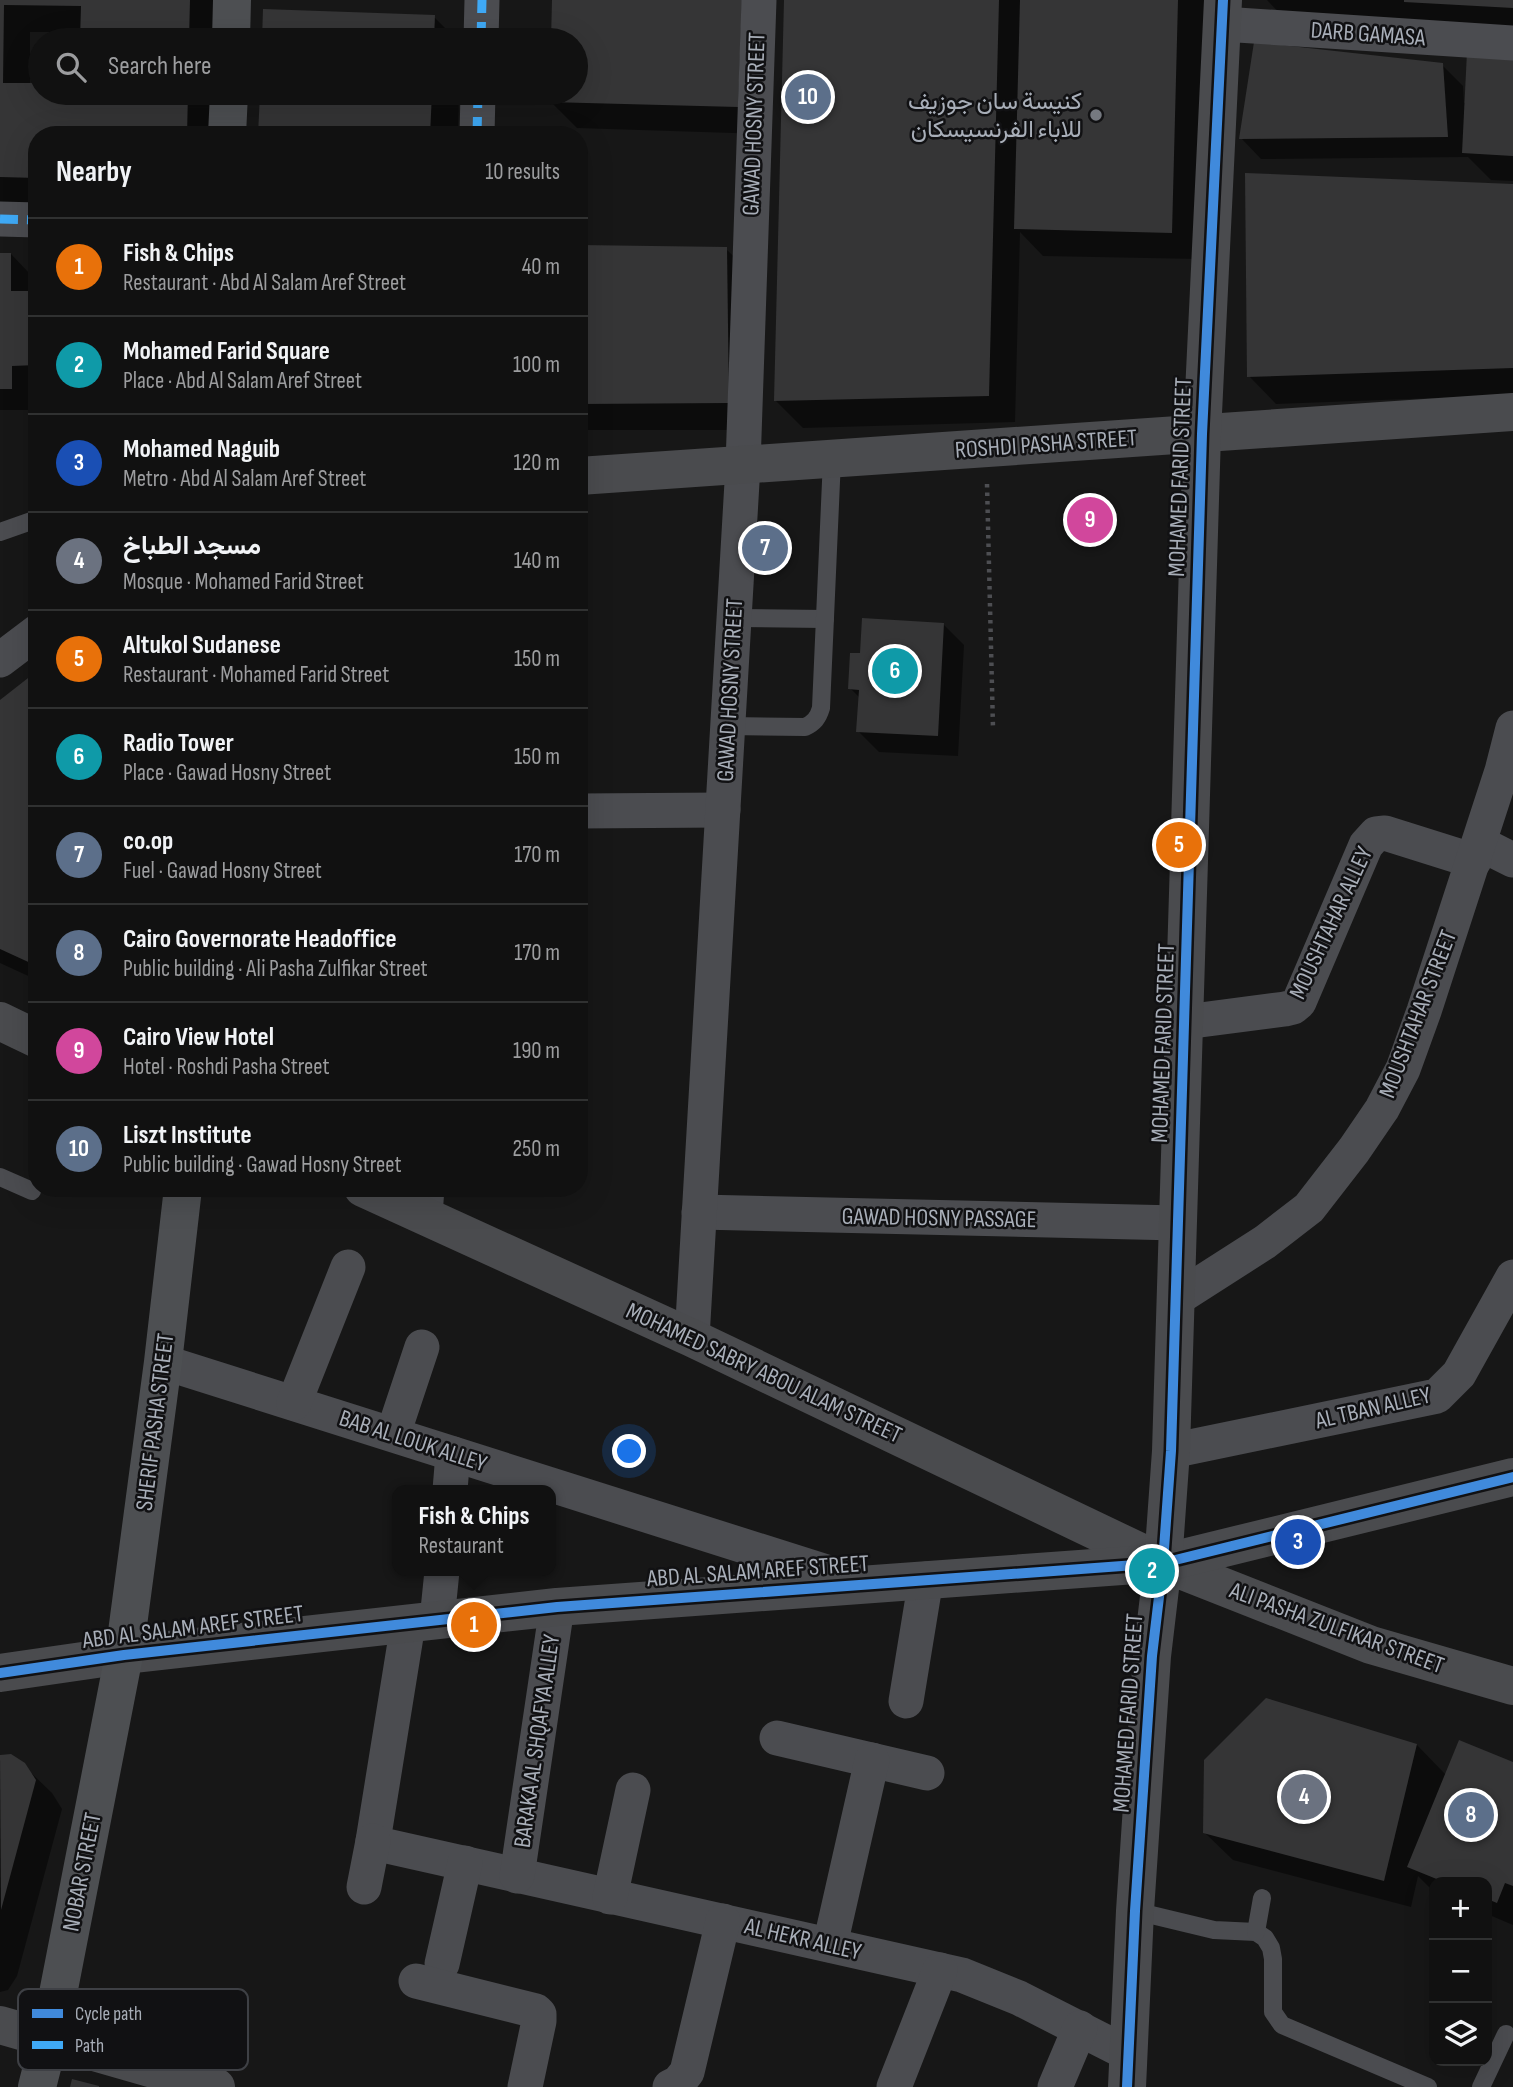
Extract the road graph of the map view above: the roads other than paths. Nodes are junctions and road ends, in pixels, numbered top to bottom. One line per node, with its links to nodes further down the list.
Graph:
1 (232, 0): 5 (main road)
2 (482, 0): 6 (street)
3 (759, 0): 17 (street, GAWAD HOSNY STREET)
4 (1223, 12): 7 (street, DARB GAMASA); 15 (street, MOHAMED FARID STREET)
5 (231, 28)
6 (481, 28)
7 (1513, 43)
8 (229, 105): 10 (main road)
9 (478, 105): 11 (street)
10 (228, 126)
11 (477, 126)
12 (0, 219): 13 (street)
13 (28, 220)
14 (1513, 412): 15 (street, ROSHDI PASHA STREET)
15 (1202, 434): 16 (street, ROSHDI PASHA STREET); 32 (street, MOHAMED FARID STREET)
16 (832, 459): 17 (street, ROSHDI PASHA STREET); 22 (lane)
17 (743, 465): 18 (street, ROSHDI PASHA STREET); 21 (street, GAWAD HOSNY STREET)
18 (588, 476)
19 (28, 522): 20 (lane)
20 (0, 532)
21 (734, 618): 22 (lane); 25 (street, GAWAD HOSNY STREET)
22 (825, 619): 25 (lane)
23 (28, 639): 24 (street)
24 (0, 660)
25 (728, 726): 27 (street, GAWAD HOSNY STREET)
26 (1513, 728): 29 (street, MOUSHTAHAR STREET)
27 (723, 810): 28 (street); 39 (street, GAWAD HOSNY STREET)
28 (588, 811)
29 (1476, 852): 30 (street); 32 (street, MOUSHTAHAR ALLEY); 43 (street, MOUSHTAHAR STREET)
30 (1513, 860)
31 (0, 1021): 33 (street)
32 (1185, 1022): 40 (street, MOHAMED FARID STREET)
33 (28, 1035)
34 (0, 1177): 35 (lane)
35 (28, 1189)
36 (182, 1197): 46 (main road, SHERIF PASHA STREET)
37 (404, 1197): 38 (street, MOHAMED SABRY ABOU ALAM STREET)
38 (426, 1202): 44 (street, MOHAMED SABRY ABOU ALAM STREET)
39 (699, 1212): 40 (street, GAWAD HOSNY PASSAGE); 44 (street, GAWAD HOSNY STREET)
40 (1178, 1223): 43 (street, MOHAMED FARID STREET)
41 (348, 1267): 47 (street)
42 (1513, 1277): 49 (street, AL TBAN ALLEY)
43 (1176, 1299): 49 (street, MOHAMED FARID STREET)
44 (692, 1338): 55 (street, MOHAMED SABRY ABOU ALAM STREET)
45 (422, 1347): 48 (street)
46 (163, 1362): 47 (street, BAB AL LOUK ALLEY); 61 (main road, SHERIF PASHA STREET)
47 (294, 1403): 48 (street, BAB AL LOUK ALLEY)
48 (393, 1434): 50 (street, BAB AL LOUK ALLEY)
49 (1171, 1451): 55 (street, MOHAMED FARID STREET)
50 (453, 1454): 52 (street); 53 (street, BAB AL LOUK ALLEY)
51 (1513, 1477): 55 (street, ABD AL SALAM AREF STREET)
52 (450, 1485)
53 (551, 1485)
54 (556, 1487): 58 (street, BAB AL LOUK ALLEY)
55 (1163, 1563): 57 (street, ABD AL SALAM AREF STREET); 63 (street, ALI PASHA ZULFIKAR STREET); 75 (street, MOHAMED FARID STREET)
56 (440, 1576): 60 (street)
57 (926, 1579): 58 (street, ABD AL SALAM AREF STREET); 64 (street)
58 (864, 1584): 59 (street, ABD AL SALAM AREF STREET)
59 (557, 1607): 60 (street, ABD AL SALAM AREF STREET); 71 (street, BARAKA AL SHQAFYA ALLEY)
60 (423, 1622): 61 (street, ABD AL SALAM AREF STREET); 69 (street)
61 (124, 1656): 62 (street, ABD AL SALAM AREF STREET); 80 (main road, NOBAR STREET)
62 (4, 1670)
63 (1513, 1686)
64 (905, 1701)
65 (777, 1738): 66 (street)
66 (872, 1760): 67 (street); 78 (street)
67 (927, 1773)
68 (633, 1790): 73 (street)
69 (373, 1841): 70 (street, AL HEKR ALLEY); 72 (street)
70 (464, 1864): 71 (street, AL HEKR ALLEY); 90 (street)
71 (517, 1876): 73 (street, AL HEKR ALLEY)
72 (364, 1887)
73 (610, 1897): 76 (street, AL HEKR ALLEY)
74 (1262, 1898): 77 (lane)
75 (1135, 1911): 77 (lane); 87 (street, MOHAMED FARID STREET)
76 (723, 1921): 78 (street, AL HEKR ALLEY); 91 (street)
77 (1256, 1932): 94 (lane)
78 (830, 1945): 79 (street, AL HEKR ALLEY)
79 (940, 1970): 82 (street, AL HEKR ALLEY); 92 (street)
80 (59, 1989)
81 (0, 2025): 83 (street)
82 (1080, 2028): 87 (street, AL HEKR ALLEY); 93 (street)
83 (18, 2031)
84 (1506, 2034): 95 (lane)
85 (41, 2070): 88 (main road, NOBAR STREET)
86 (156, 2070): 89 (street)
87 (1128, 2070)
88 (37, 2087)
89 (216, 2087)
90 (525, 2087)
91 (670, 2087)
92 (894, 2087)
93 (1055, 2087)
94 (1429, 2087)
95 (1481, 2087)

